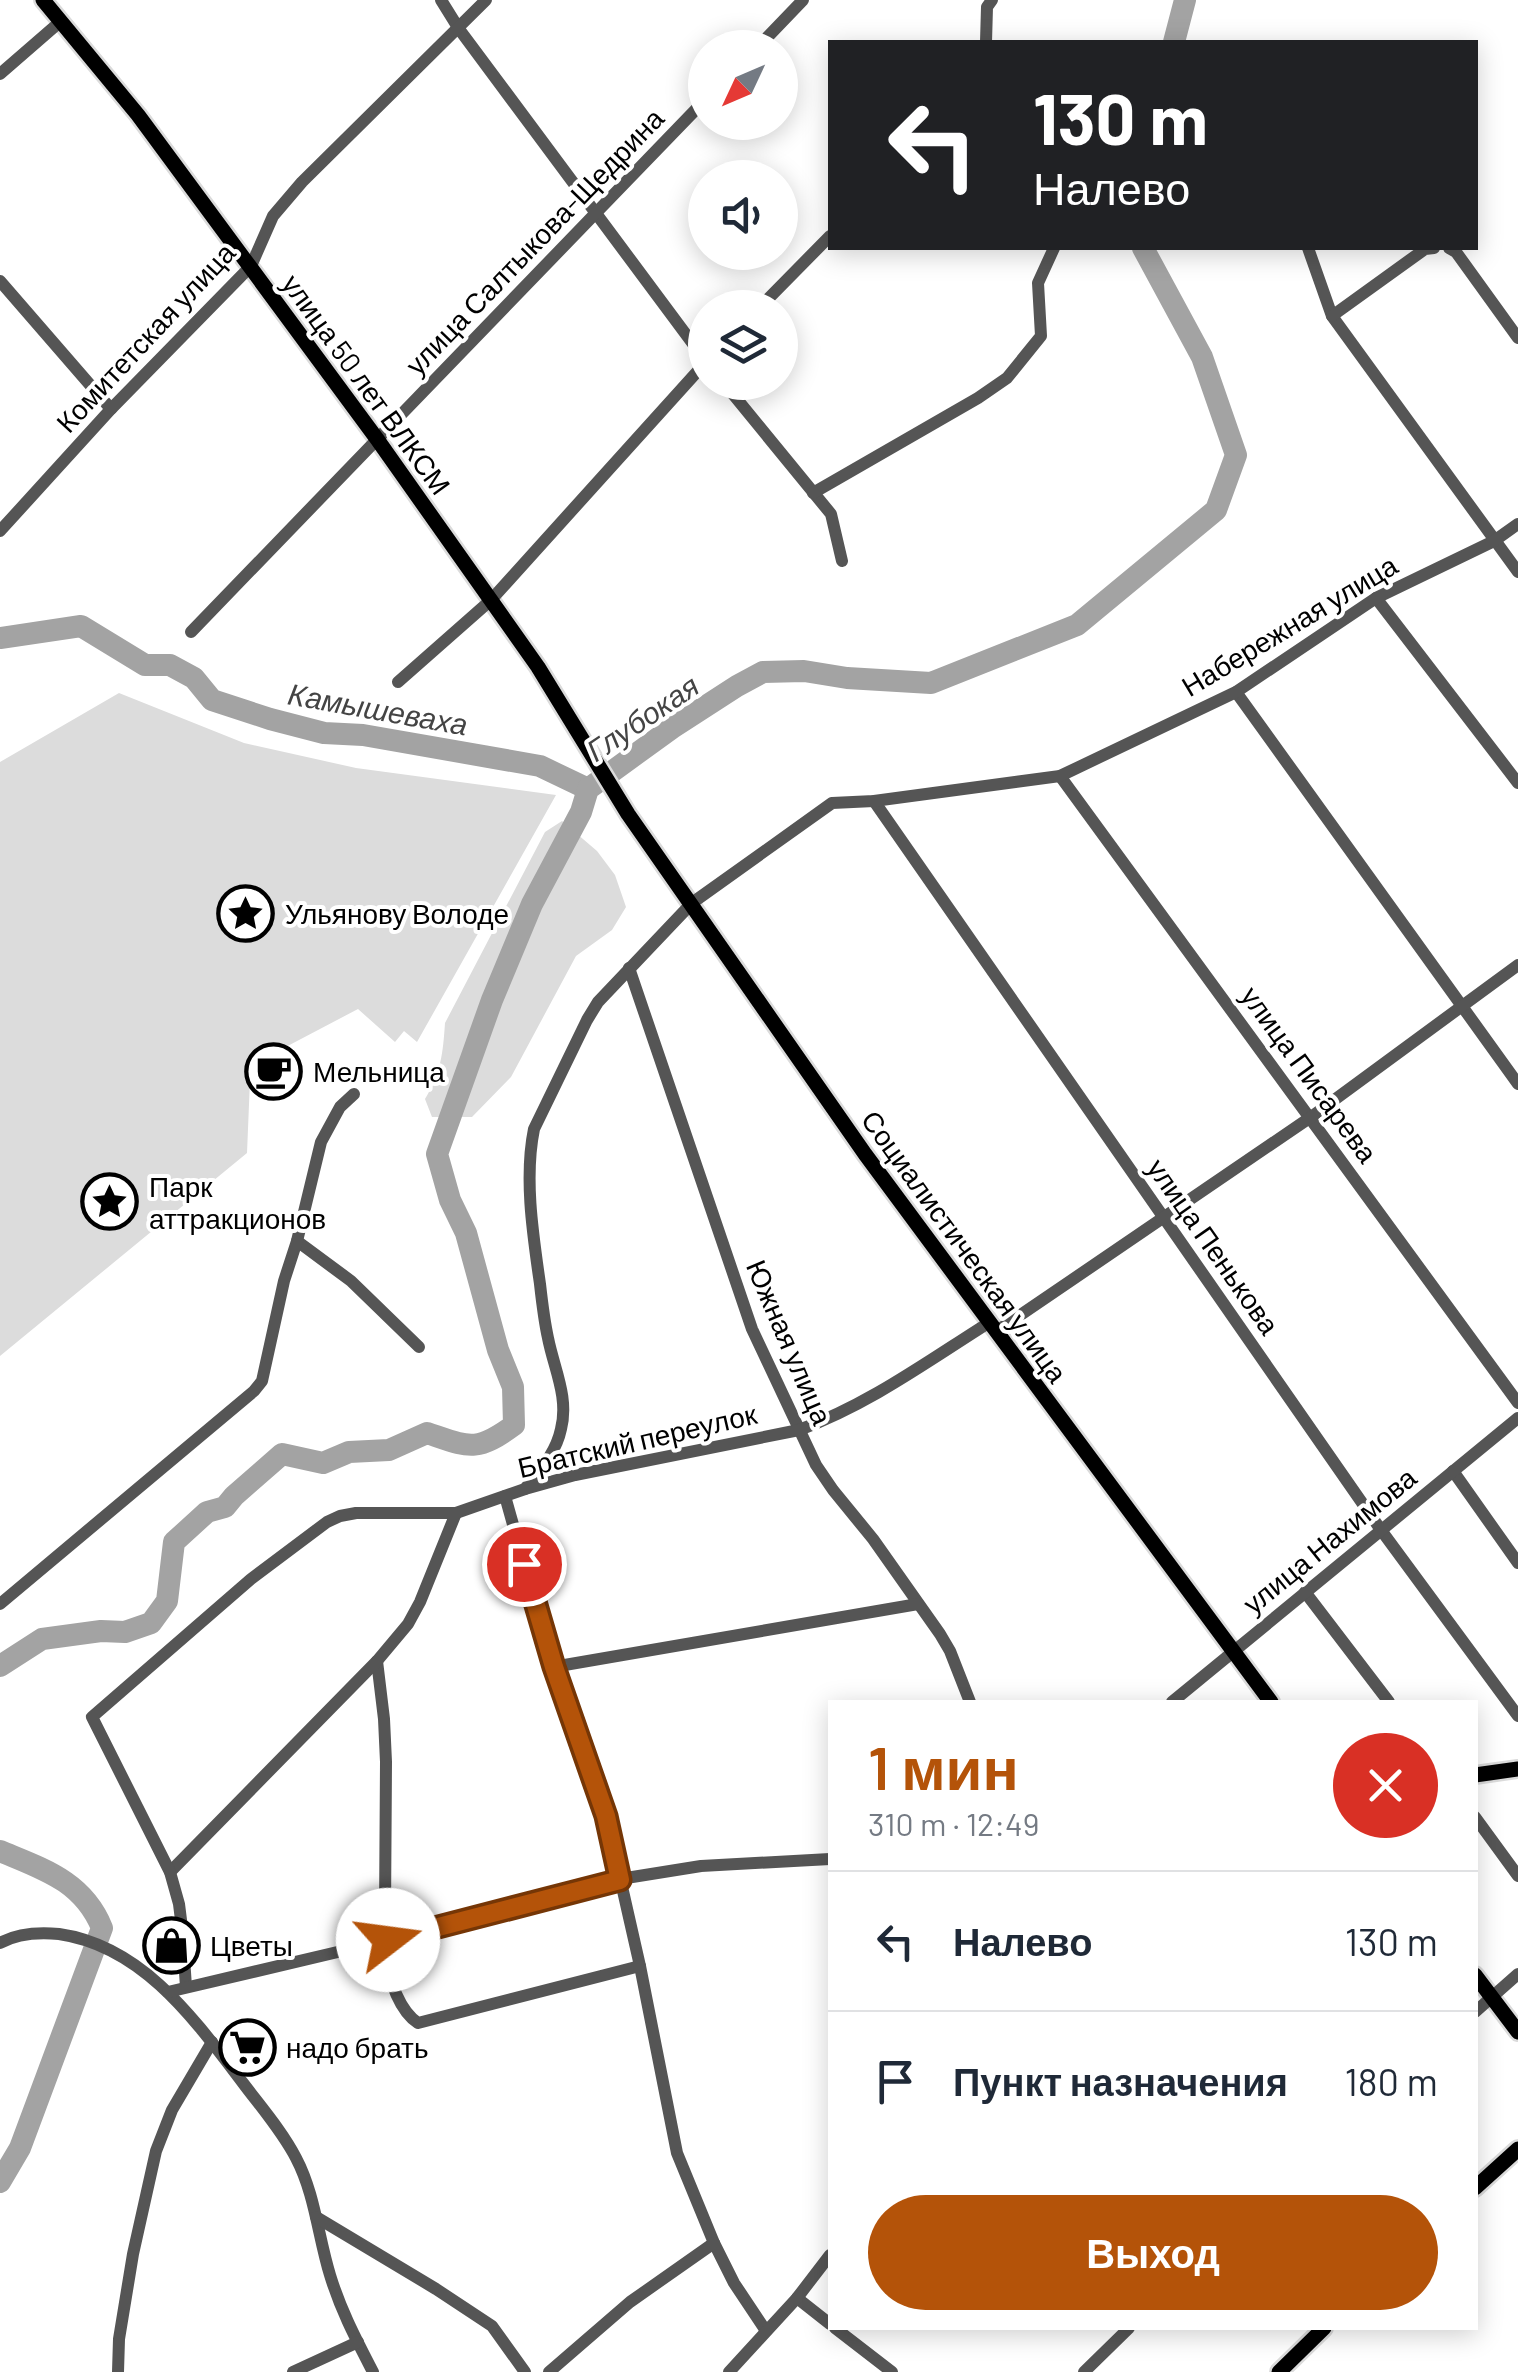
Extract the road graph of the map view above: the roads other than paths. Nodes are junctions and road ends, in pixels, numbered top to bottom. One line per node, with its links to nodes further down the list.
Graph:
1 (44, 0): 6 (main road, улица 50 лет ВЛКСМ)
2 (441, 0): 7 (street)
3 (486, 0): 7 (street, Комитетская улица)
4 (803, 0): 8 (street)
5 (992, 0): 9 (street)
6 (60, 21): 10 (street); 18 (main road, улица 50 лет ВЛКСМ)
7 (458, 28): 12 (street); 18 (street, Комитетская улица)
8 (774, 30)
9 (986, 40)
10 (0, 74)
11 (688, 117): 12 (street, улица Салтыкова-Щедрина)
12 (596, 212): 23 (street); 27 (street, улица Салтыкова-Щедрина)
13 (828, 238): 20 (street)
14 (1053, 250): 28 (street)
15 (1309, 250): 21 (street)
16 (1425, 250): 21 (street)
17 (1452, 250): 22 (street)
18 (252, 266): 26 (street, Комитетская улица); 27 (main road, улица 50 лет ВЛКСМ)
19 (0, 281): 26 (street)
20 (778, 290)
21 (1332, 316): 31 (street)
22 (1518, 338)
23 (688, 339)
24 (688, 381): 35 (street)
25 (738, 400): 28 (street)
26 (111, 409): 30 (street, Комитетская улица)
27 (377, 440): 35 (main road, улица 50 лет ВЛКСМ); 36 (street, улица Салтыкова-Щедрина)
28 (813, 493): 32 (street)
29 (1518, 524): 31 (street, Набережная улица)
30 (0, 531)
31 (1494, 541): 33 (street); 34 (street, Набережная улица)
32 (842, 562)
33 (1518, 572)
34 (1376, 598): 38 (street, Набережная улица); 40 (street)
35 (491, 600): 37 (street); 42 (main road, улица 50 лет ВЛКСМ)
36 (192, 632)
37 (398, 682)
38 (1236, 692): 39 (street, Набережная улица); 46 (street)
39 (1060, 776): 41 (street, Набережная улица); 49 (street, улица Писарева)
40 (1518, 783)
41 (874, 801): 43 (street, Набережная улица); 50 (street, улица Пенькова)
42 (628, 814): 43 (main road, Социалистическая улица)
43 (692, 903): 45 (street, Набережная улица); 52 (main road, Социалистическая улица)
44 (1518, 965): 46 (street, Братский переулок)
45 (628, 968): 56 (street, Южная улица); 58 (street, Набережная улица)
46 (1462, 1006): 47 (street); 49 (street, Братский переулок)
47 (1518, 1084)
48 (354, 1094): 51 (street)
49 (1312, 1117): 50 (street, Братский переулок); 54 (street, улица Писарева)
50 (1164, 1217): 52 (street, Братский переулок); 61 (street, улица Пенькова)
51 (297, 1241): 53 (street); 64 (street)
52 (994, 1327): 56 (street, Братский переулок); 66 (main road, Социалистическая улица)
53 (419, 1347)
54 (1518, 1403)
55 (1518, 1418): 57 (street, улица Нахимова)
56 (799, 1430): 58 (street, Братский переулок); 65 (street, Южная улица)
57 (1453, 1471): 61 (street, улица Нахимова); 62 (street)
58 (525, 1488): 59 (street, Братский переулок)
59 (505, 1496): 60 (street); 68 (street)
60 (456, 1513): 67 (street); 78 (street)
61 (1382, 1530): 63 (street, улица Нахимова); 73 (street, улица Пенькова)
62 (1518, 1563)
63 (1304, 1592): 66 (street, улица Нахимова); 72 (street)
64 (0, 1604)
65 (918, 1604): 68 (street); 69 (street, Южная улица)
66 (1232, 1651): 70 (street, улица Нахимова); 71 (main road, Социалистическая улица)
67 (377, 1661): 78 (street); 81 (street)
68 (554, 1667): 80 (street)
69 (969, 1700)
70 (1174, 1700)
71 (1269, 1700)
72 (1387, 1700)
73 (1518, 1716)
74 (1518, 1769): 75 (main road)
75 (1478, 1775)
76 (1478, 1821): 79 (street)
77 (828, 1860): 80 (street)
78 (170, 1872): 86 (street)
79 (1518, 1876)
80 (620, 1880): 81 (street); 83 (street)
81 (384, 1941): 83 (street); 86 (street)
82 (0, 1944): 87 (street)
83 (640, 1966): 95 (street)
84 (1518, 1974): 88 (street)
85 (1478, 1979): 88 (main road)
86 (186, 1987): 87 (street)
87 (168, 1992): 91 (street)
88 (1492, 1997): 89 (street); 90 (main road)
89 (1478, 2009)
90 (1518, 2032)
91 (212, 2042): 94 (street); 104 (street)
92 (1518, 2150): 93 (main road)
93 (1478, 2185)
94 (316, 2218): 103 (street); 107 (street)
95 (714, 2243): 102 (street); 108 (street)
96 (828, 2258): 97 (street)
97 (797, 2298): 98 (street); 102 (street)
98 (828, 2323)
99 (837, 2330): 110 (street)
100 (1127, 2330): 111 (street)
101 (1322, 2330): 112 (main road)
102 (766, 2331): 109 (street)
103 (358, 2342): 105 (street); 106 (street)
104 (118, 2372)
105 (293, 2372)
106 (373, 2372)
107 (525, 2372)
108 (548, 2372)
109 (729, 2372)
110 (892, 2372)
111 (1084, 2372)
112 (1279, 2372)

